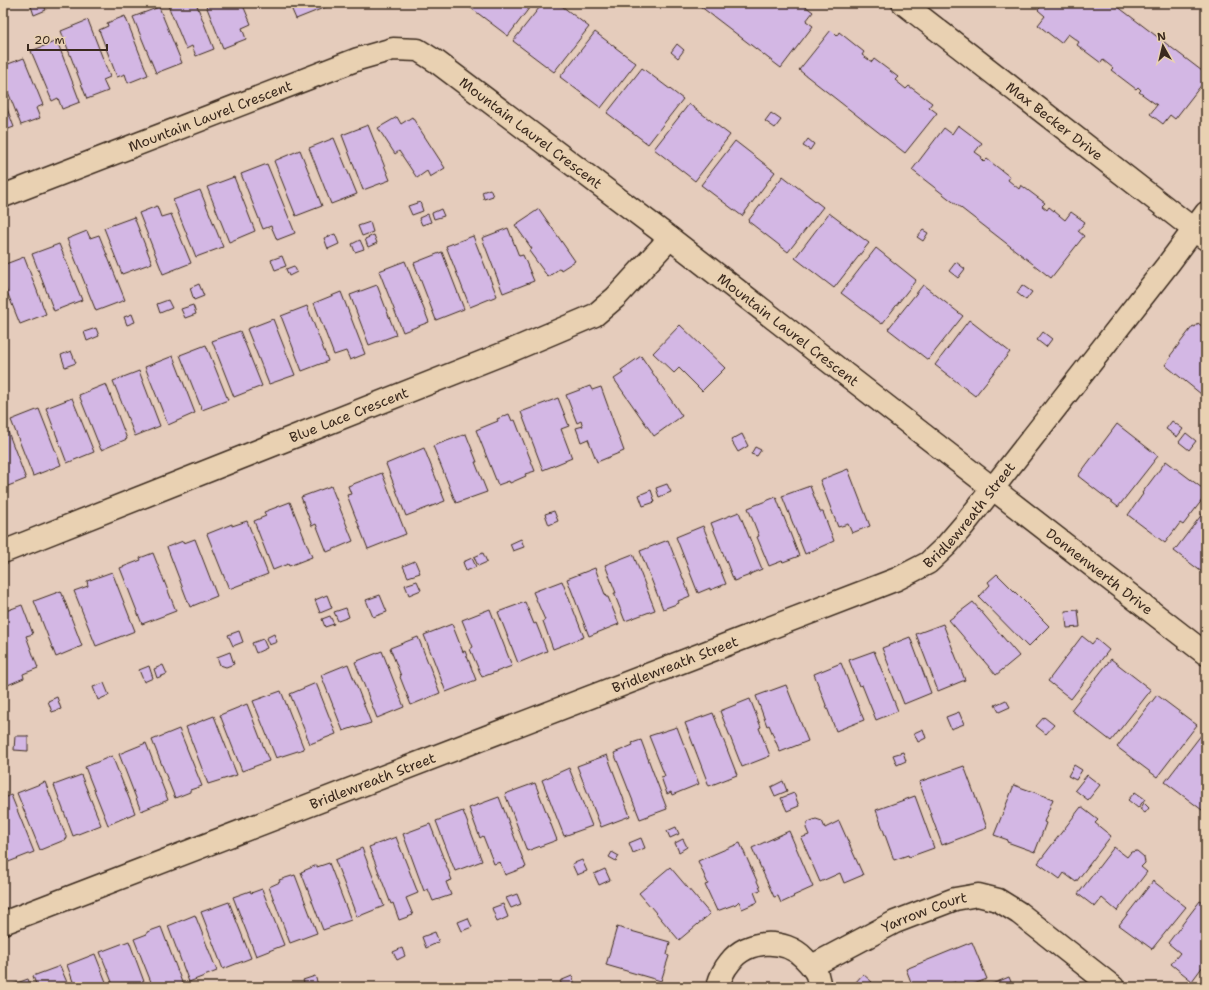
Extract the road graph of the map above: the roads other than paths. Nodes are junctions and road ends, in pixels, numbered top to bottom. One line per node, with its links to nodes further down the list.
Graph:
1 (903, 3): 3 (street, Max Becker Drive)
2 (3, 196): 4 (street, Mountain Laurel Crescent)
3 (1202, 227): 5 (street, Bridlewreath Street)
4 (670, 238): 5 (street, Mountain Laurel Crescent); 6 (street, Blue Lace Crescent)
5 (992, 489): 7 (street, Donnenwerth Drive); 8 (street, Bridlewreath Street)
6 (3, 552)
7 (1206, 654)
8 (3, 923)
9 (812, 966): 10 (street); 11 (street); 12 (street, Yarrow Court)
10 (718, 987)
11 (820, 987)
12 (1113, 987)

